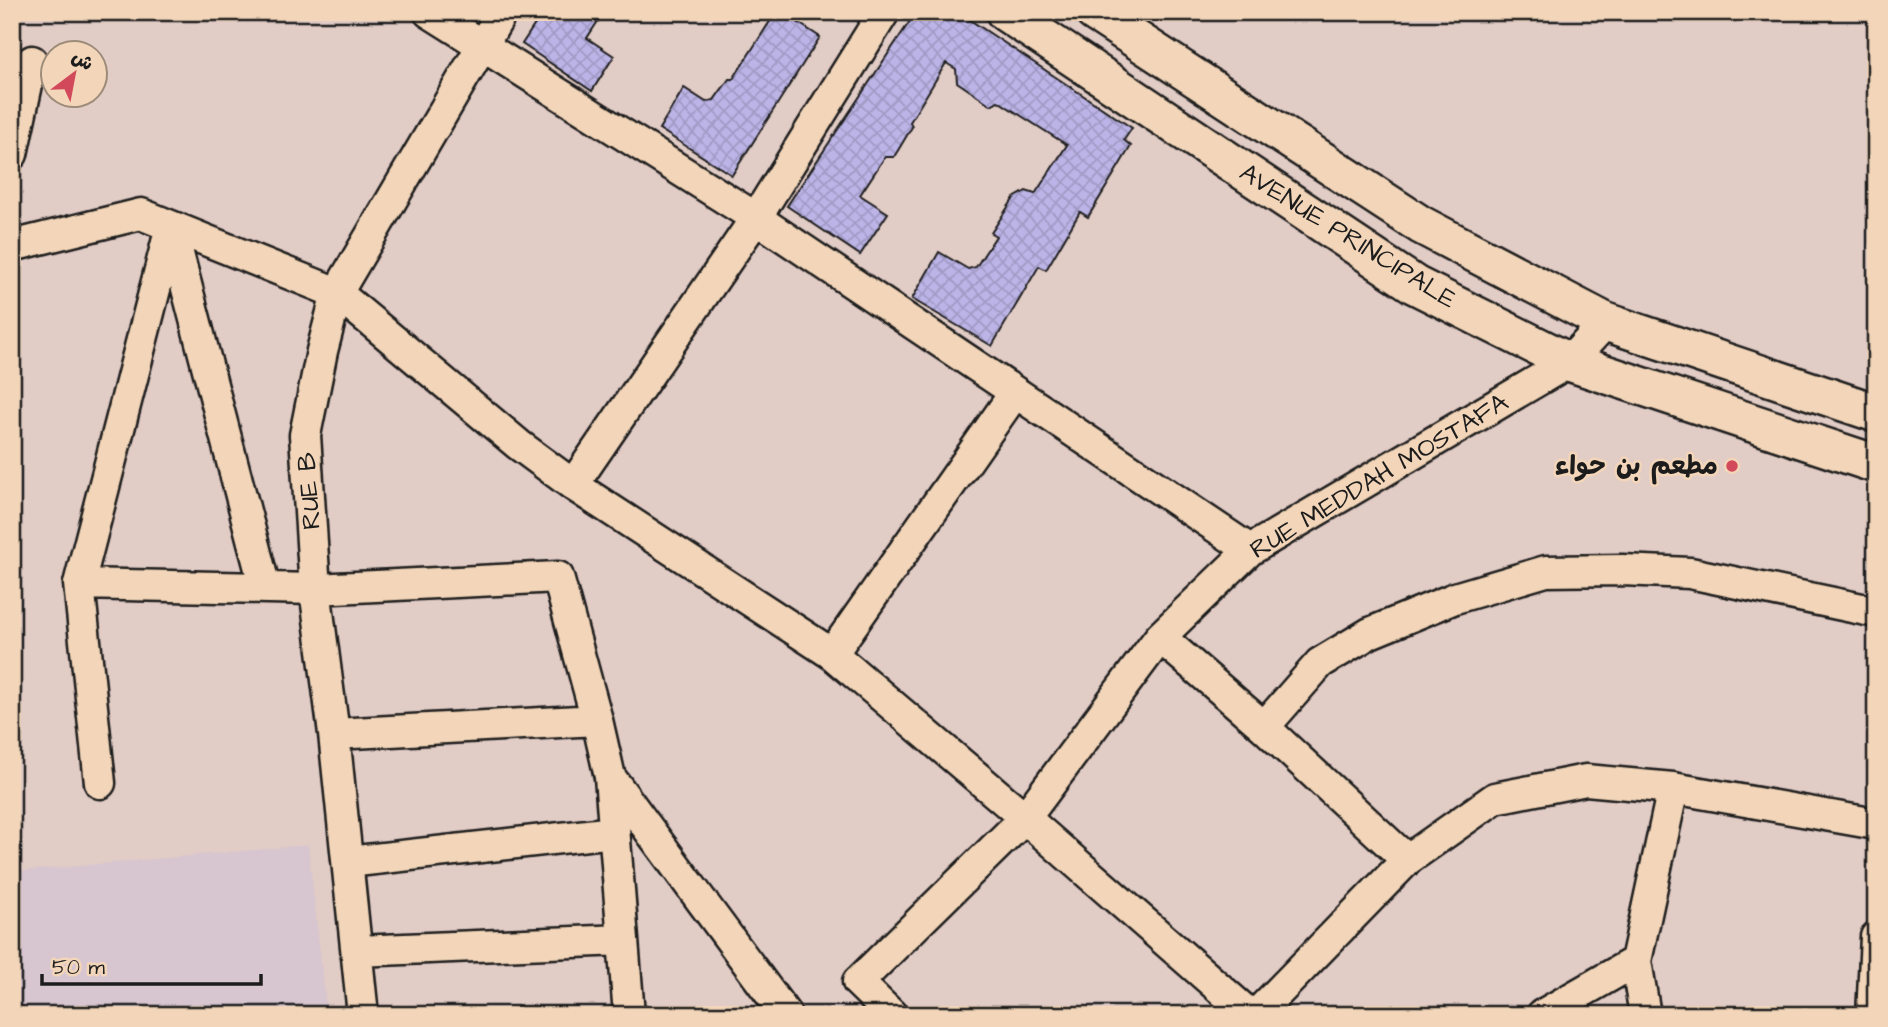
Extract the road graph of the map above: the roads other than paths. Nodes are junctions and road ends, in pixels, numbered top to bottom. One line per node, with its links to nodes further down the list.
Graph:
1 (429, 12): 6 (street)
2 (502, 12): 6 (street, RUE B)
3 (884, 12): 9 (street)
4 (1004, 12): 14 (main road, AVENUE PRINCIPALE)
5 (1094, 12): 13 (main road, AVENUE PRINCIPALE)
6 (480, 46): 9 (street); 12 (street, RUE B)
7 (32, 61): 8 (street)
8 (12, 154)
9 (756, 218): 15 (street); 18 (street)
10 (171, 226): 11 (street); 12 (street); 20 (street); 21 (street)
11 (12, 246)
12 (337, 293): 18 (street); 22 (street, RUE B)
13 (1606, 322): 14 (street, RUE MEDDAH MOSTAFA); 16 (main road, AVENUE PRINCIPALE)
14 (1569, 362): 17 (main road, AVENUE PRINCIPALE); 19 (street, RUE MEDDAH MOSTAFA)
15 (1014, 394): 19 (street); 25 (street)
16 (1876, 413)
17 (1876, 464)
18 (573, 485): 25 (street)
19 (1250, 550): 24 (street, RUE MEDDAH MOSTAFA)
20 (79, 584): 21 (street); 30 (street)
21 (265, 588): 22 (street)
22 (315, 589): 26 (street); 28 (street, RUE B)
23 (1876, 612): 27 (street)
24 (1160, 637): 27 (street); 32 (street, RUE MEDDAH MOSTAFA)
25 (832, 654): 32 (street)
26 (597, 720): 28 (street); 29 (street)
27 (1264, 727): 35 (street)
28 (334, 734): 36 (street, RUE B)
29 (610, 777): 34 (street); 43 (street)
30 (100, 783)
31 (1672, 788): 33 (street); 35 (street); 40 (street)
32 (1025, 818): 44 (street, RUE MEDDAH MOSTAFA); 45 (street)
33 (1876, 824)
34 (614, 832): 36 (street); 38 (street)
35 (1407, 860): 46 (street)
36 (348, 862): 39 (street, RUE B)
37 (1876, 937): 49 (street)
38 (623, 940): 39 (street); 42 (street)
39 (357, 951): 41 (street, RUE B)
40 (1636, 961): 47 (street); 48 (street)
41 (363, 1015)
42 (629, 1015)
43 (786, 1015)
44 (892, 1015)
45 (1250, 1015)
46 (1256, 1015)
47 (1542, 1015)
48 (1645, 1015)
49 (1872, 1015)

